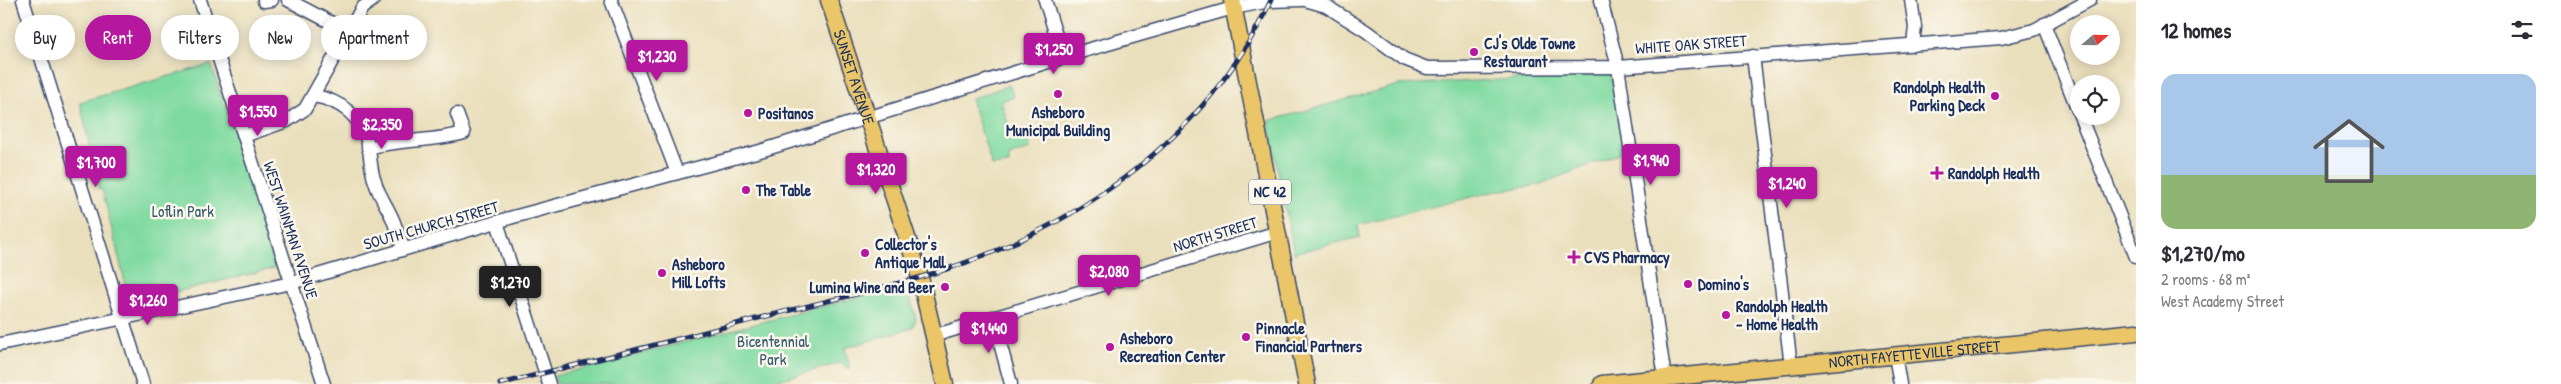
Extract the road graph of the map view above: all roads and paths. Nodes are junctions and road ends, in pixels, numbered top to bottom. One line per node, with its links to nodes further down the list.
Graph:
1 (23, 0): 35 (street)
2 (200, 0): 26 (street, WEST WAINMAN AVENUE)
3 (288, 0): 14 (street)
4 (372, 0): 13 (street)
5 (610, 0): 28 (street)
6 (829, 0): 24 (main road, SUNSET AVENUE)
7 (1045, 0): 18 (street)
8 (1303, 0): 12 (street, WHITE OAK STREET); 20 (street, WHITE OAK STREET)
9 (1601, 0): 20 (street)
10 (1912, 0): 16 (street)
11 (2090, 0): 15 (street, WHITE OAK STREET)
12 (1233, 4): 18 (street, WHITE OAK STREET); 30 (main road, NC 42)
13 (358, 15)
14 (321, 17)
15 (2044, 24): 16 (street, WHITE OAK STREET); 21 (street)
16 (1913, 46): 17 (street, WHITE OAK STREET)
17 (1753, 56): 20 (street, WHITE OAK STREET); 40 (street)
18 (1063, 58): 24 (street, SOUTH CHURCH STREET)
19 (334, 60): 22 (street)
20 (1618, 66): 41 (street)
21 (2070, 92)
22 (314, 96): 26 (street); 27 (street)
23 (457, 114): 27 (street)
24 (867, 118): 28 (street, SOUTH CHURCH STREET); 37 (main road, SUNSET AVENUE)
25 (2083, 125): 32 (street)
26 (244, 136): 33 (street, WEST WAINMAN AVENUE)
27 (368, 148): 31 (street)
28 (677, 173): 29 (street, SOUTH CHURCH STREET)
29 (497, 222): 31 (street, SOUTH CHURCH STREET); 44 (street)
30 (1278, 232): 34 (street, NORTH STREET); 47 (main road, NC 42)
31 (404, 250): 33 (street, SOUTH CHURCH STREET)
32 (2136, 257)
33 (291, 282): 35 (street, SOUTH CHURCH STREET); 43 (street, WEST WAINMAN AVENUE)
34 (993, 317): 37 (street, NORTH STREET); 46 (street)
35 (123, 318): 38 (street, SOUTH CHURCH STREET); 42 (street)
36 (2136, 332): 39 (main road, NORTH FAYETTEVILLE STREET)
37 (933, 336): 45 (main road, SUNSET AVENUE)
38 (0, 344)
39 (1895, 355): 40 (main road, NORTH FAYETTEVILLE STREET); 49 (street)
40 (1791, 366): 41 (main road, NORTH FAYETTEVILLE STREET)
41 (1666, 378): 48 (main road, NORTH FAYETTEVILLE STREET)
42 (143, 384)
43 (324, 384)
44 (549, 384)
45 (945, 384)
46 (1011, 384)
47 (1307, 384)
48 (1602, 384)
49 (1900, 384)

